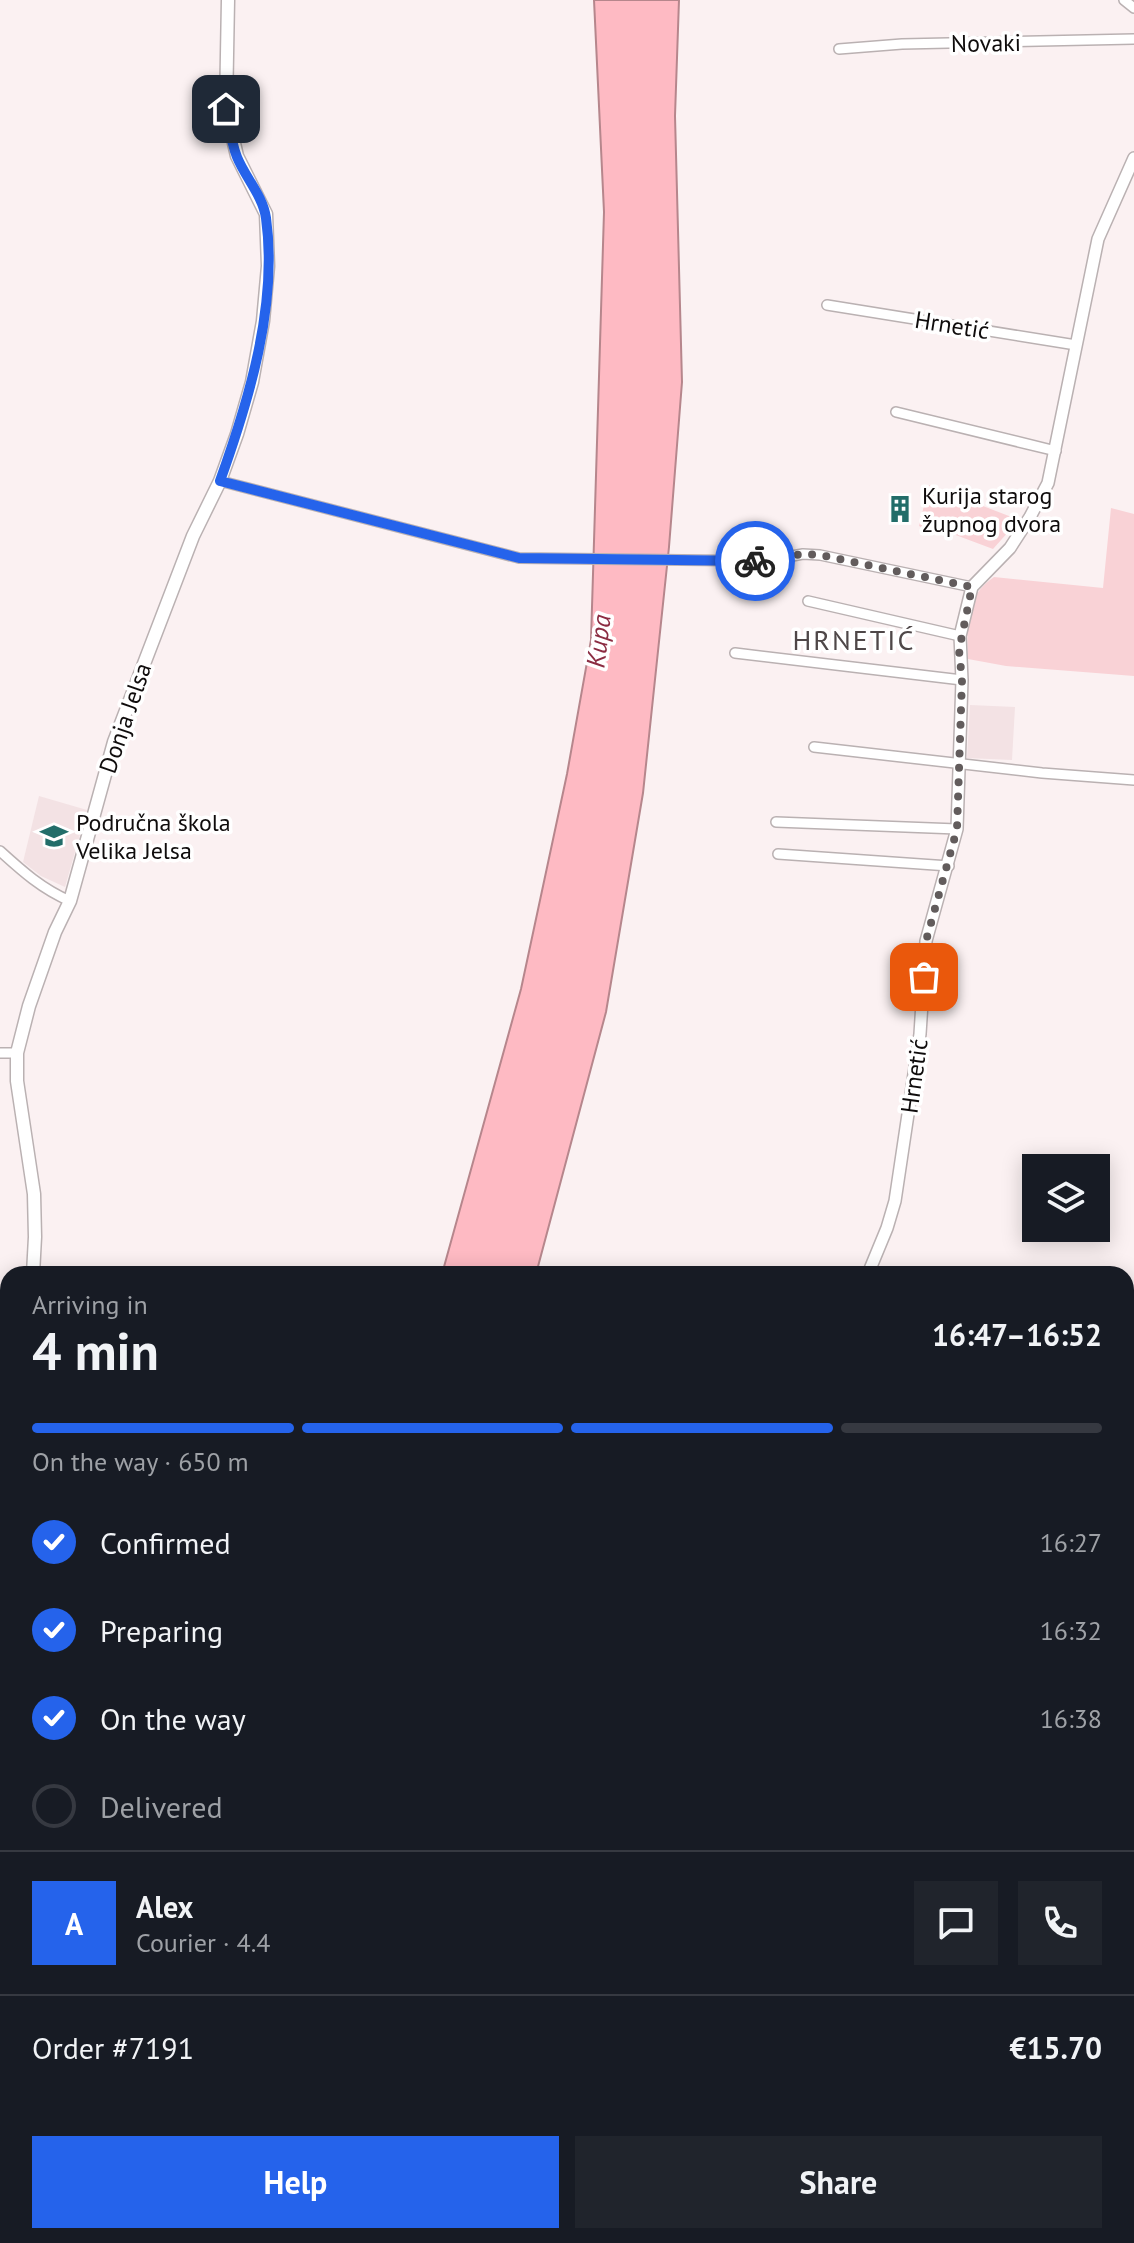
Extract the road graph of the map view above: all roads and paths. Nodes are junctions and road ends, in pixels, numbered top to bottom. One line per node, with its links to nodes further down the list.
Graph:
1 (228, 0): 11 (main road, Donja Jelsa)
2 (1124, 0): 3 (street)
3 (1134, 8)
4 (1134, 39): 5 (street, Novaki)
5 (839, 49)
6 (1134, 158): 8 (street)
7 (827, 305): 8 (street, Hrnetić)
8 (1076, 345): 10 (street)
9 (896, 412): 10 (street)
10 (1056, 451): 12 (street)
11 (220, 481): 12 (street); 25 (main road, Donja Jelsa)
12 (972, 587): 14 (street, Hrnetić)
13 (808, 601): 14 (street)
14 (960, 636): 16 (street, Hrnetić)
15 (735, 653): 16 (street)
16 (962, 680): 18 (street, Hrnetić)
17 (814, 747): 18 (street)
18 (960, 763): 19 (street); 21 (street, Hrnetić)
19 (1134, 780)
20 (776, 822): 21 (street)
21 (957, 829): 24 (street, Hrnetić)
22 (0, 851): 25 (street)
23 (778, 854): 24 (street)
24 (949, 866): 29 (street, Hrnetić)
25 (70, 901): 27 (main road, Donja Jelsa)
26 (0, 1053): 27 (street)
27 (17, 1053): 28 (main road, Donja Jelsa)
28 (33, 1266)
29 (871, 1266)

